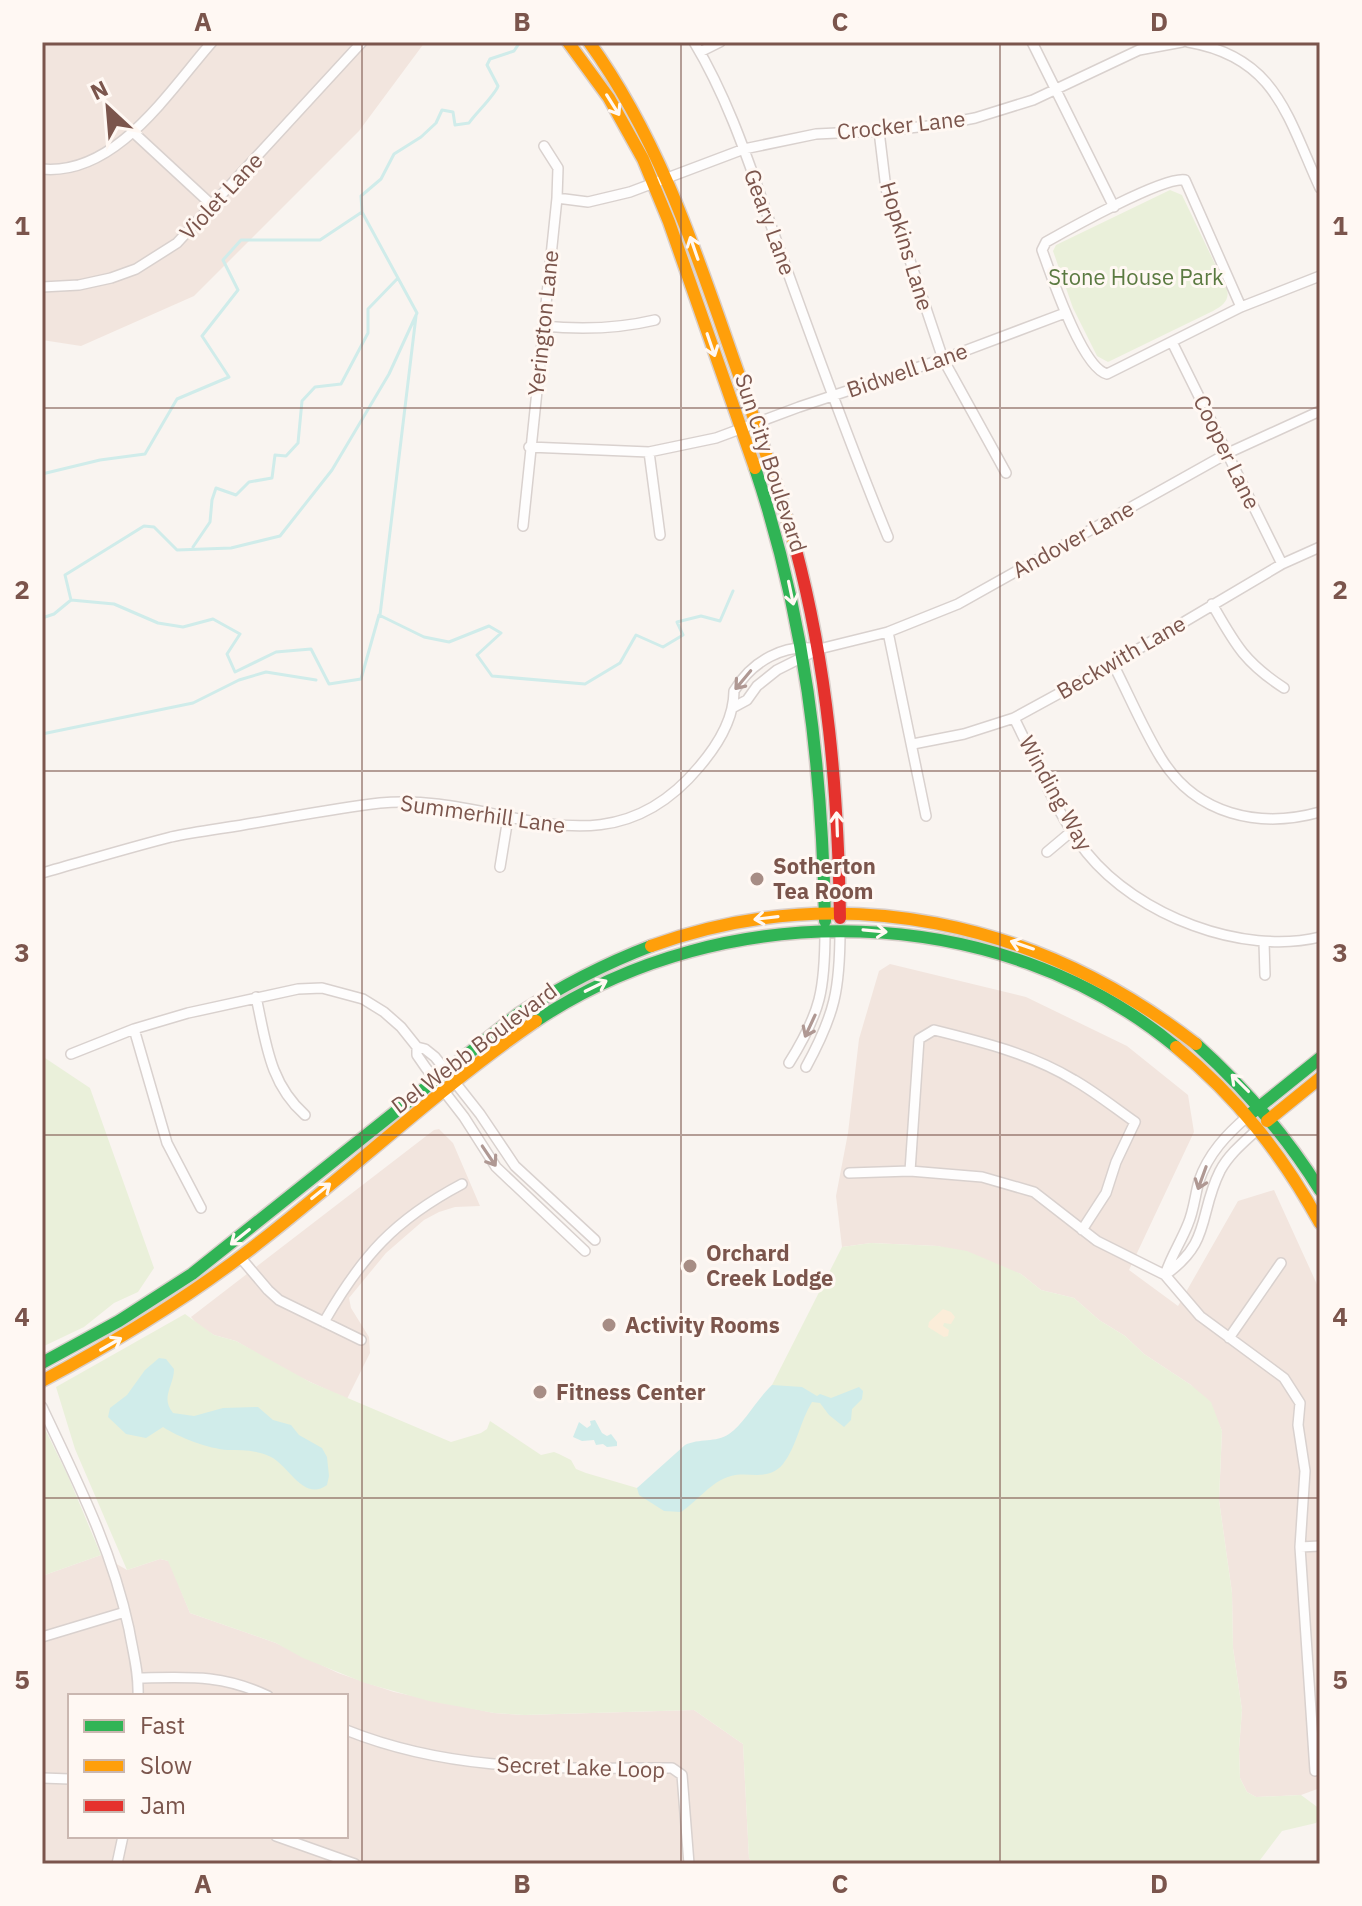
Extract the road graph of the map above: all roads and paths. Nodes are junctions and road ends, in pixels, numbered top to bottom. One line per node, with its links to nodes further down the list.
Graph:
1 (212, 42): 12 (street)
2 (362, 42): 19 (street, Violet Lane)
3 (568, 42): 16 (street, Sun City Boulevard, one-way to 16)
4 (589, 42): 16 (street, Sun City Boulevard)
5 (694, 42): 9 (street, Geary Lane)
6 (720, 42): 9 (street)
7 (1032, 42): 10 (street)
8 (1185, 42): 10 (street, Crocker Lane); 17 (street, Crocker Lane)
9 (700, 52): 14 (street, Geary Lane)
10 (1055, 90): 11 (street, Crocker Lane); 20 (street)
11 (879, 131): 14 (street, Crocker Lane); 28 (street, Hopkins Lane)
12 (133, 132): 15 (street); 19 (street)
13 (544, 146): 18 (street, Yerington Lane)
14 (744, 149): 16 (street, Crocker Lane); 29 (street, Geary Lane)
15 (42, 169)
16 (661, 181): 18 (street, Crocker Lane); 31 (street, Sun City Boulevard)
17 (1320, 188)
18 (557, 198): 26 (street, Yerington Lane)
19 (213, 206): 22 (street, Violet Lane)
20 (1114, 207): 23 (street); 24 (street)
21 (1320, 276): 23 (street)
22 (42, 287)
23 (1241, 307): 27 (street)
24 (1065, 313): 27 (street); 28 (street, Bidwell Lane)
25 (655, 320): 26 (street)
26 (543, 326): 32 (street, Yerington Lane)
27 (1172, 342): 34 (street, Cooper Lane)
28 (943, 359): 29 (street, Bidwell Lane); 35 (street, Hopkins Lane)
29 (832, 395): 31 (street, Bidwell Lane); 38 (street, Geary Lane)
30 (1320, 411): 34 (street, Andover Lane)
31 (749, 427): 33 (street, Bidwell Lane); 43 (street, Sun City Boulevard); 44 (street, Sun City Boulevard, one-way to 44)
32 (529, 447): 33 (street, Bidwell Lane); 36 (street, Yerington Lane)
33 (649, 452): 37 (street)
34 (1228, 453): 40 (street, Cooper Lane); 42 (street, Andover Lane)
35 (1006, 473)
36 (523, 526)
37 (660, 535)
38 (888, 537)
39 (1320, 547): 40 (street, Beckwith Lane)
40 (1282, 564): 41 (street, Beckwith Lane)
41 (1212, 604): 45 (street, Beckwith Lane); 46 (street)
42 (888, 632): 43 (street, Andover Lane); 49 (street)
43 (819, 649): 44 (street, Summerhill Lane); 58 (street, Sun City Boulevard, one-way to 43)
44 (802, 652): 47 (street, Summerhill Lane); 47 (street, Summerhill Lane, one-way to 47); 57 (street, Sun City Boulevard)
45 (1113, 664): 48 (street, Beckwith Lane); 50 (street)
46 (1284, 688)
47 (734, 707): 52 (street, Summerhill Lane)
48 (1014, 718): 49 (street, Beckwith Lane); 53 (street, Winding Way)
49 (913, 744): 51 (street)
50 (1320, 812)
51 (926, 816)
52 (508, 818): 55 (street); 56 (street, Summerhill Lane)
53 (1072, 831): 54 (street); 62 (street, Winding Way)
54 (1047, 852)
55 (500, 867)
56 (42, 873)
57 (825, 914): 58 (street, Del Webb Boulevard); 59 (street, Sun City Boulevard); 71 (street, Del Webb Boulevard, one-way to 71)
58 (839, 914): 60 (street, Sun City Boulevard); 76 (street, Del Webb Boulevard, one-way to 58)
59 (825, 930): 60 (street, Del Webb Boulevard); 69 (street, one-way to 69); 74 (street, Del Webb Boulevard, one-way to 59)
60 (840, 930): 70 (street); 78 (street, Del Webb Boulevard, one-way to 78)
61 (1320, 937): 62 (street, Winding Way)
62 (1264, 942): 63 (street)
63 (1265, 975)
64 (256, 997): 65 (street); 66 (street); 77 (street)
65 (134, 1029): 67 (street); 85 (street)
66 (417, 1047): 71 (street); 73 (street)
67 (71, 1054)
68 (1320, 1058): 76 (street)
69 (789, 1063)
70 (806, 1067)
71 (446, 1071): 73 (street, Del Webb Boulevard); 74 (street)
72 (1320, 1078): 79 (street)
73 (434, 1080): 75 (street); 96 (street, Del Webb Boulevard, one-way to 96)
74 (456, 1083): 75 (street, Del Webb Boulevard); 88 (street)
75 (444, 1093): 89 (street, one-way to 89); 90 (street, Del Webb Boulevard, one-way to 75)
76 (1261, 1105): 78 (street); 79 (street, Del Webb Boulevard)
77 (305, 1115)
78 (1248, 1116): 80 (street, Del Webb Boulevard); 92 (street, one-way to 92)
79 (1272, 1118): 80 (street); 84 (street, Del Webb Boulevard)
80 (1258, 1129): 86 (street, Del Webb Boulevard); 92 (street)
81 (910, 1171): 82 (street); 87 (street); 87 (street)
82 (849, 1173)
83 (462, 1184): 93 (street)
84 (1320, 1190)
85 (201, 1208)
86 (1320, 1223)
87 (1082, 1230): 92 (street)
88 (595, 1240)
89 (585, 1251)
90 (240, 1257): 93 (street); 97 (street, Del Webb Boulevard, one-way to 90)
91 (1281, 1263): 94 (street)
92 (1165, 1275): 94 (street)
93 (324, 1322): 95 (street)
94 (1229, 1338): 100 (street)
95 (361, 1340)
96 (42, 1363)
97 (42, 1381)
98 (42, 1407): 101 (street)
99 (1320, 1546): 100 (street)
100 (1300, 1547): 107 (street)
101 (125, 1612): 102 (street); 103 (street)
102 (42, 1637)
103 (139, 1678): 104 (street); 105 (street)
104 (138, 1694)
105 (264, 1694)
106 (348, 1731): 114 (street, Secret Lake Loop)
107 (1315, 1771)
108 (42, 1778): 109 (street)
109 (68, 1779)
110 (123, 1838): 112 (street)
111 (282, 1838): 113 (street)
112 (117, 1864)
113 (355, 1864)
114 (689, 1864)

